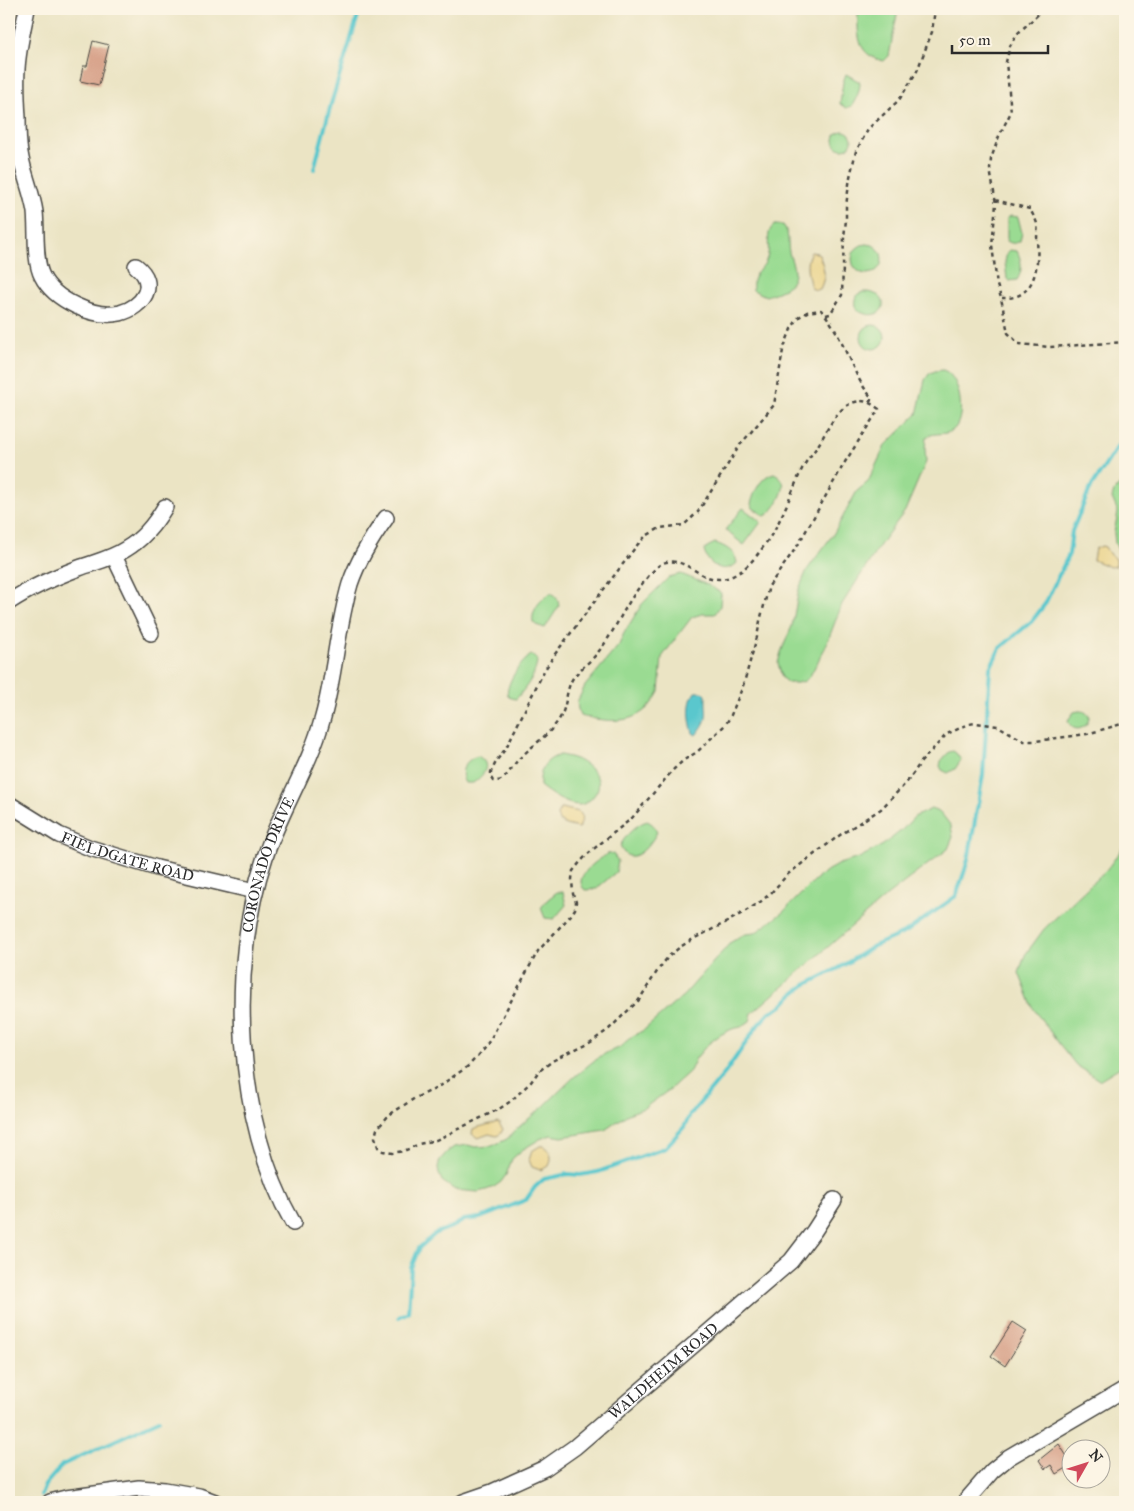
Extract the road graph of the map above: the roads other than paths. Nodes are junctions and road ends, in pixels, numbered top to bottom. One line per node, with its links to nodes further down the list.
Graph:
1 (26, 9): 2 (street)
2 (136, 266)
3 (165, 507): 5 (street)
4 (386, 518): 9 (street, CORONADO DRIVE)
5 (114, 556): 6 (street); 7 (street)
6 (9, 602)
7 (151, 633)
8 (9, 804): 9 (street, FIELDGATE ROAD)
9 (255, 891): 11 (street, CORONADO DRIVE)
10 (834, 1200): 15 (street, WALDHEIM ROAD)
11 (293, 1223)
12 (1125, 1389): 16 (street)
13 (50, 1502): 14 (street)
14 (216, 1502)
15 (463, 1502)
16 (965, 1502)

